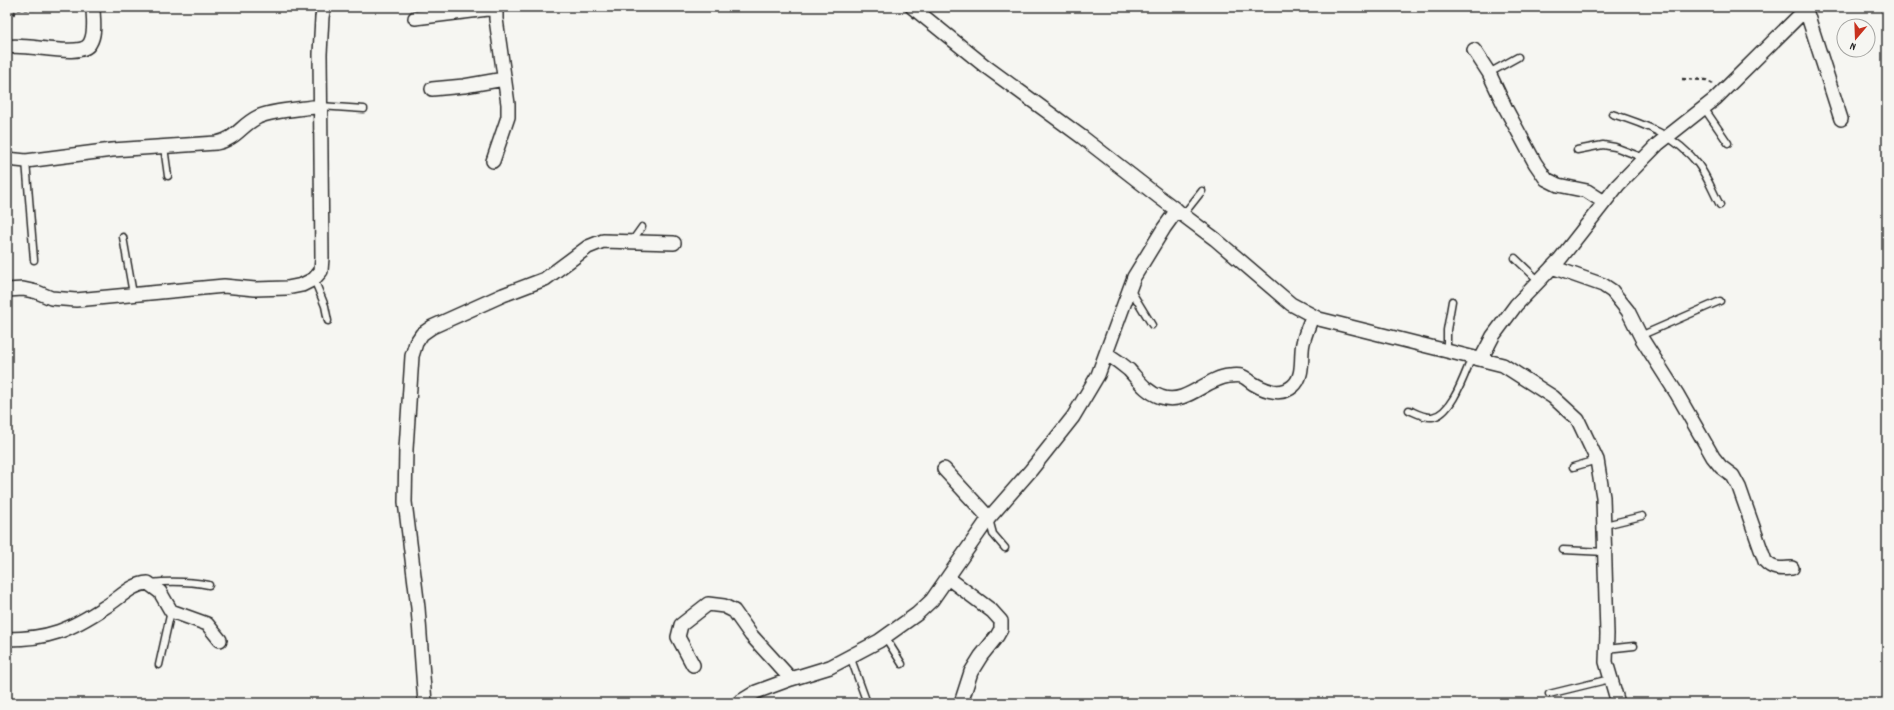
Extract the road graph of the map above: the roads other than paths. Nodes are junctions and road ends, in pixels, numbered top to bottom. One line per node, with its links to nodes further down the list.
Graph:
1 (93, 7): 9 (street)
2 (324, 7): 15 (street)
3 (496, 7): 8 (street); 13 (street)
4 (912, 7): 32 (street)
5 (1885, 7): 7 (lane)
6 (1807, 9): 16 (street); 19 (street)
7 (1887, 16)
8 (415, 18)
9 (7, 47)
10 (1474, 50): 12 (street)
11 (1518, 57): 12 (lane)
12 (1489, 73): 30 (street)
13 (504, 79): 14 (street); 26 (street)
14 (432, 89)
15 (320, 106): 17 (lane); 22 (street); 40 (street)
16 (1704, 108): 20 (street); 21 (lane)
17 (364, 109)
18 (1612, 114): 20 (lane)
19 (1841, 119)
20 (1668, 136): 24 (street); 31 (lane)
21 (1728, 143)
22 (164, 147): 27 (street); 28 (lane)
23 (1577, 150): 24 (lane)
24 (1644, 158): 30 (street)
25 (7, 159): 27 (street)
26 (493, 160)
27 (26, 161): 38 (lane)
28 (168, 176)
29 (1202, 191): 32 (lane)
30 (1604, 202): 39 (street)
31 (1720, 205)
32 (1180, 212): 42 (street); 47 (street)
33 (642, 227): 35 (lane)
34 (123, 237): 44 (lane)
35 (631, 242): 36 (street); 81 (street)
36 (674, 243)
37 (1515, 258): 41 (lane)
38 (34, 260)
39 (1552, 267): 41 (street); 50 (street)
40 (314, 278): 44 (street); 48 (lane)
41 (1539, 281): 53 (street)
42 (1130, 289): 49 (lane); 52 (street)
43 (7, 290): 44 (street)
44 (133, 294)
45 (1720, 301): 50 (lane)
46 (1452, 302): 51 (lane)
47 (1316, 318): 51 (street); 52 (street)
48 (328, 321)
49 (1152, 325)
50 (1640, 336): 64 (street)
51 (1447, 351): 53 (street)
52 (1107, 354): 59 (street)
53 (1476, 358): 54 (lane); 55 (street)
54 (1409, 410)
55 (1597, 460): 56 (lane); 60 (street)
56 (1573, 467)
57 (944, 469): 59 (street)
58 (1642, 516): 60 (lane)
59 (988, 518): 61 (lane); 65 (street)
60 (1604, 525): 63 (street)
61 (1005, 548)
62 (1563, 550): 63 (lane)
63 (1606, 552): 73 (street)
64 (1792, 568)
65 (948, 578): 69 (street); 84 (street)
66 (148, 583): 67 (lane); 68 (street); 70 (street)
67 (209, 585)
68 (172, 611): 71 (street); 76 (lane)
69 (885, 637): 74 (street); 75 (lane)
70 (7, 639)
71 (220, 640)
72 (1634, 646): 73 (lane)
73 (1606, 649): 79 (street)
74 (850, 656): 78 (street); 83 (lane)
75 (902, 664)
76 (159, 665)
77 (693, 665): 78 (street)
78 (791, 679): 82 (street)
79 (1610, 679): 80 (lane); 85 (street)
80 (1549, 694)
81 (425, 703)
82 (738, 703)
83 (867, 703)
84 (961, 703)
85 (1618, 703)

